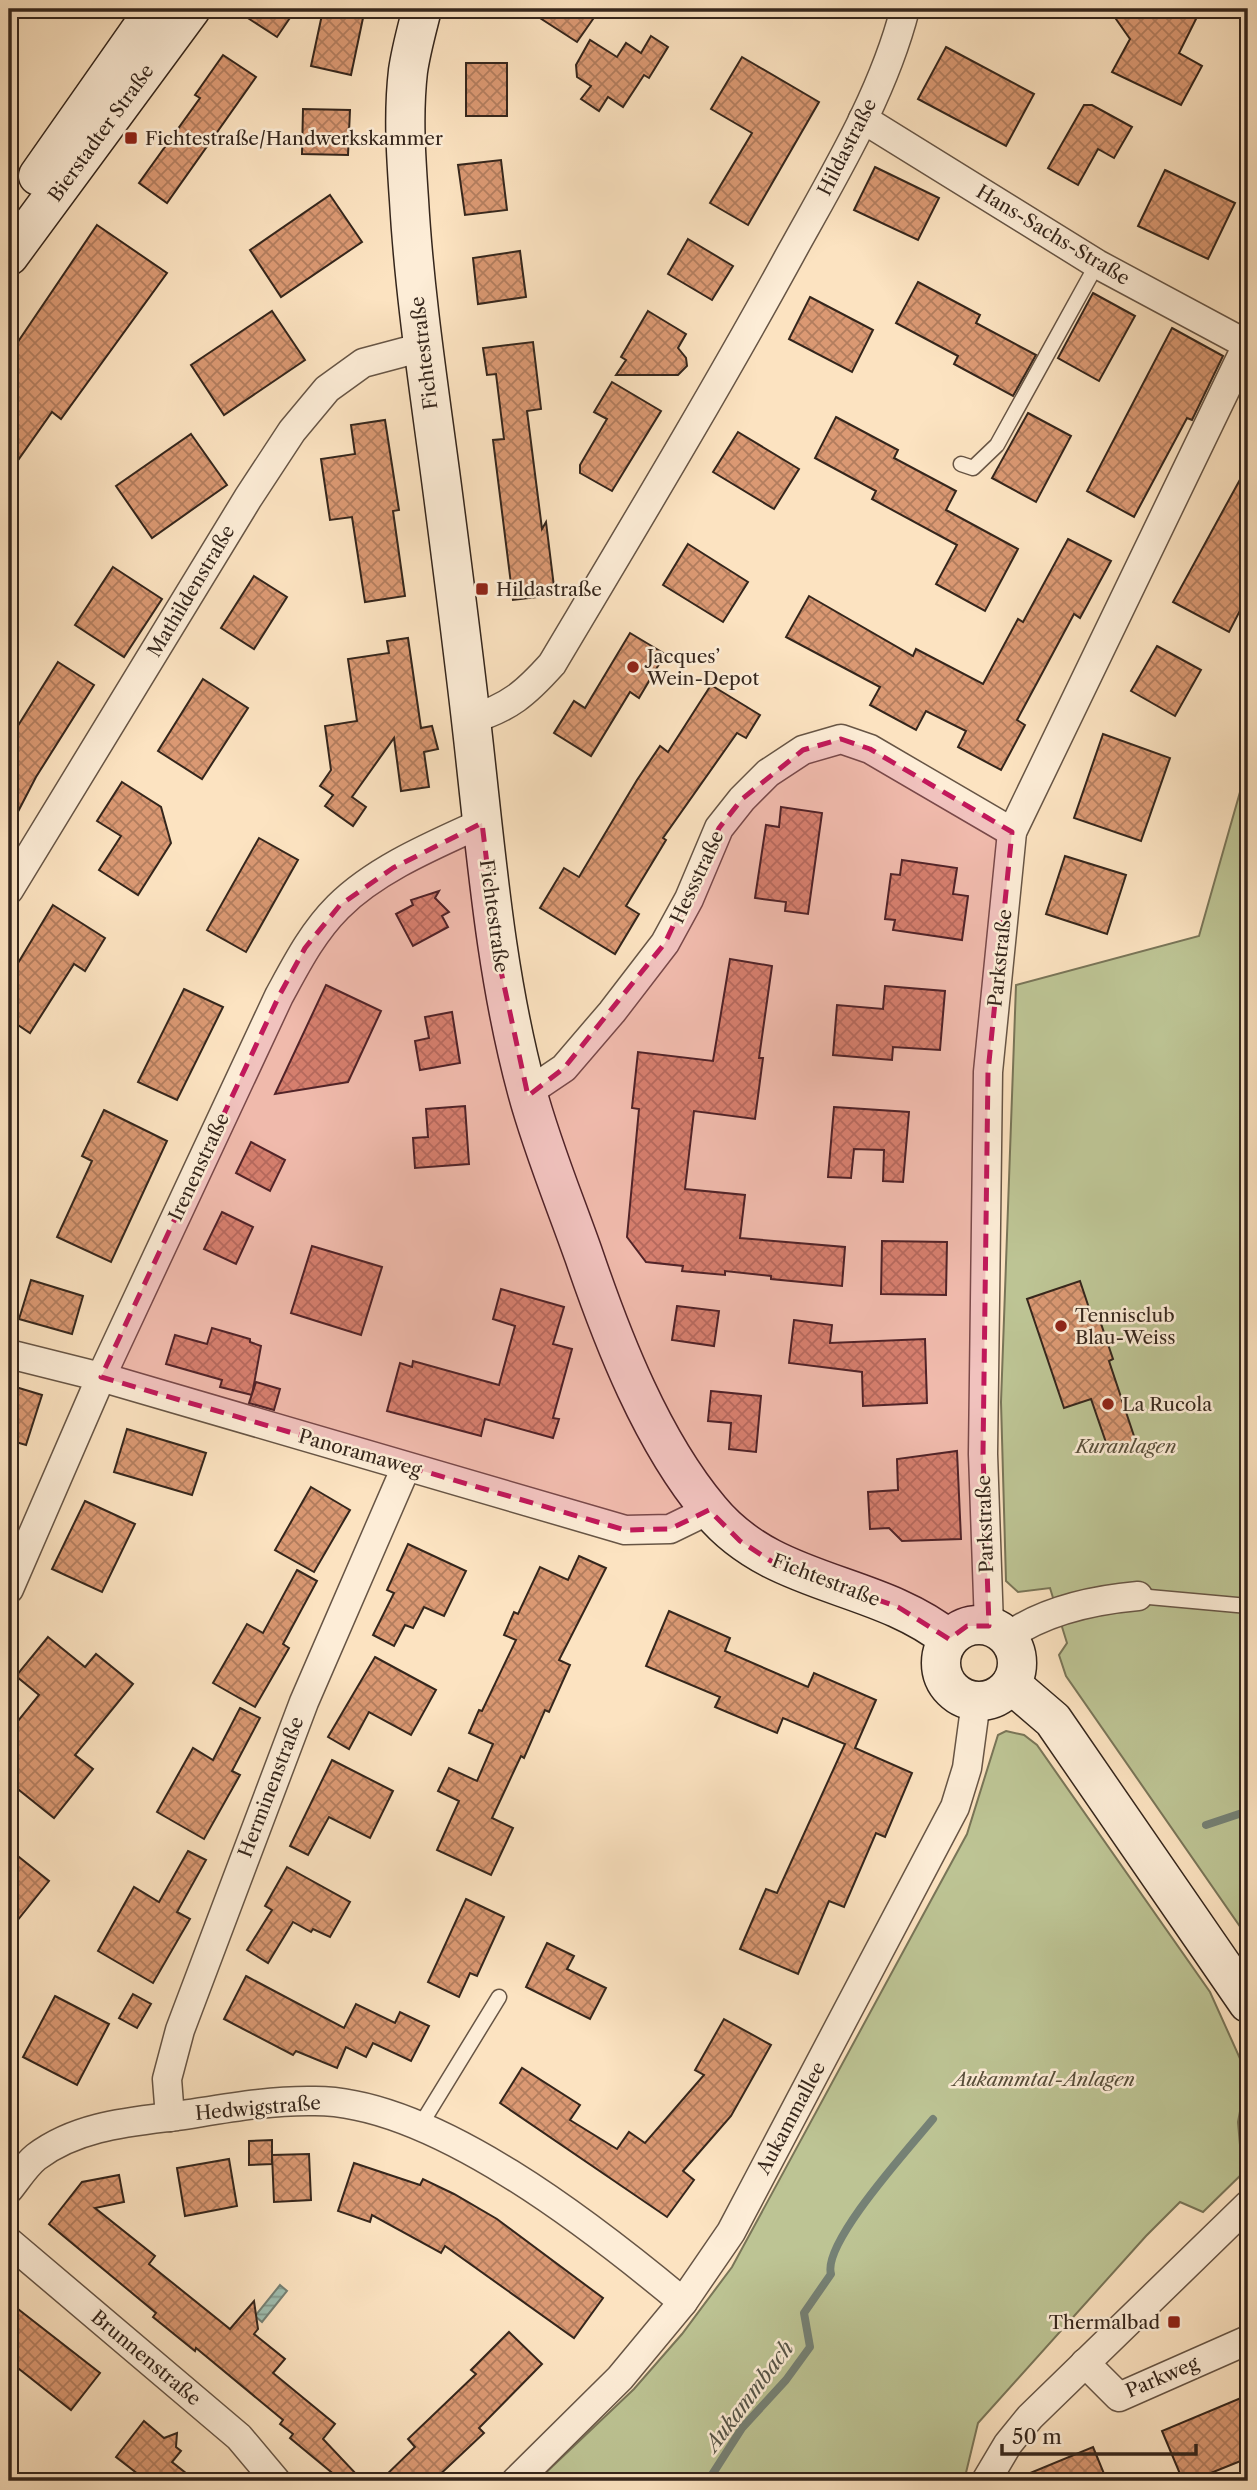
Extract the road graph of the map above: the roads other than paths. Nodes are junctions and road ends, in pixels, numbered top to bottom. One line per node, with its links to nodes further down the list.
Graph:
1 (155, 9): 6 (street, Bierstadter Straße)
2 (191, 9): 7 (street, Bierstadter Straße)
3 (422, 9): 10 (street, Fichtestraße)
4 (905, 9): 5 (street, Hildastraße)
5 (863, 119): 8 (street, Hans-Sachs-Straße); 12 (street, Hildastraße)
6 (9, 221)
7 (9, 256)
8 (1097, 264): 9 (street, Hans-Sachs-Straße); 11 (lane)
9 (1248, 344): 14 (street, Parkstraße)
10 (423, 347): 12 (street, Fichtestraße); 15 (street, Mathildenstraße)
11 (961, 464)
12 (471, 719): 13 (street, Fichtestraße)
13 (482, 823): 16 (street, Fichtestraße); 18 (street, Irenenstraße)
14 (1013, 832): 16 (street, Hessstraße); 24 (street, Parkstraße)
15 (9, 890)
16 (527, 1093): 20 (street, Fichtestraße)
17 (9, 1354): 18 (street, Panoramaweg)
18 (101, 1377): 19 (street, Panoramaweg); 21 (street, Irenenstraße)
19 (406, 1467): 20 (street, Panoramaweg); 30 (street, Herminenstraße)
20 (709, 1510): 25 (street, Fichtestraße)
21 (9, 1589)
22 (1138, 1596): 23 (lane); 24 (street)
23 (1248, 1606)
24 (998, 1631): 25 (street); 26 (street)
25 (949, 1639): 27 (street)
26 (1011, 1684): 27 (street); 29 (street)
27 (976, 1701): 35 (street, Aukammallee)
28 (499, 1997): 31 (lane)
29 (1248, 2003)
30 (170, 2117): 31 (street, Hedwigstraße); 32 (street, Hedwigstraße)
31 (421, 2126): 35 (street, Hedwigstraße)
32 (9, 2189)
33 (1243, 2221): 37 (street)
34 (9, 2242): 38 (street, Brunnenstraße)
35 (683, 2302): 39 (street, Aukammallee)
36 (1248, 2340): 37 (street, Parkweg)
37 (1085, 2363): 40 (street)
38 (276, 2481)
39 (516, 2481)
40 (986, 2481)

